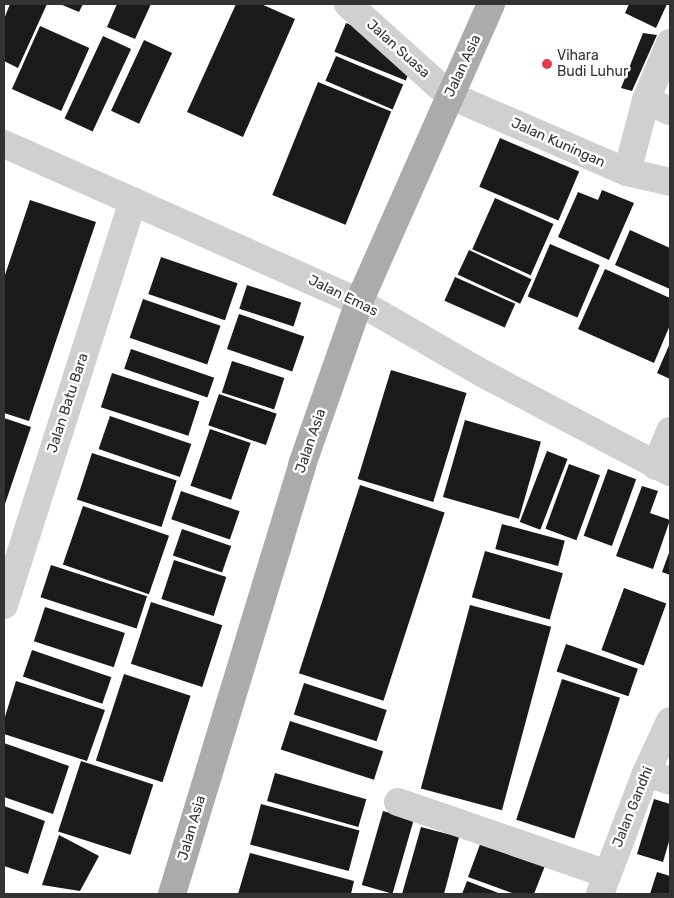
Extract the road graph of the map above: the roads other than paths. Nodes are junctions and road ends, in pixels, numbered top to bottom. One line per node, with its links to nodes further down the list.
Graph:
1 (348, 4): 4 (street, Jalan Suasa)
2 (491, 4): 4 (main road, Jalan Asia)
3 (670, 43): 5 (street)
4 (449, 95): 8 (street, Jalan Kuningan); 11 (main road, Jalan Asia)
5 (646, 100): 6 (street); 8 (street)
6 (670, 111)
7 (4, 144): 10 (street, Jalan Emas)
8 (627, 172): 9 (street, Jalan Kuningan)
9 (670, 182)
10 (133, 201): 11 (street, Jalan Emas); 14 (street, Jalan Batu Bara)
11 (359, 302): 13 (street, Jalan Emas); 19 (main road, Jalan Asia)
12 (670, 432): 13 (street)
13 (663, 469)
14 (4, 605)
15 (670, 720): 16 (street, Jalan Gandhi)
16 (658, 777): 18 (street, Jalan Gandhi)
17 (398, 802): 18 (street)
18 (603, 884)
19 (172, 894)

